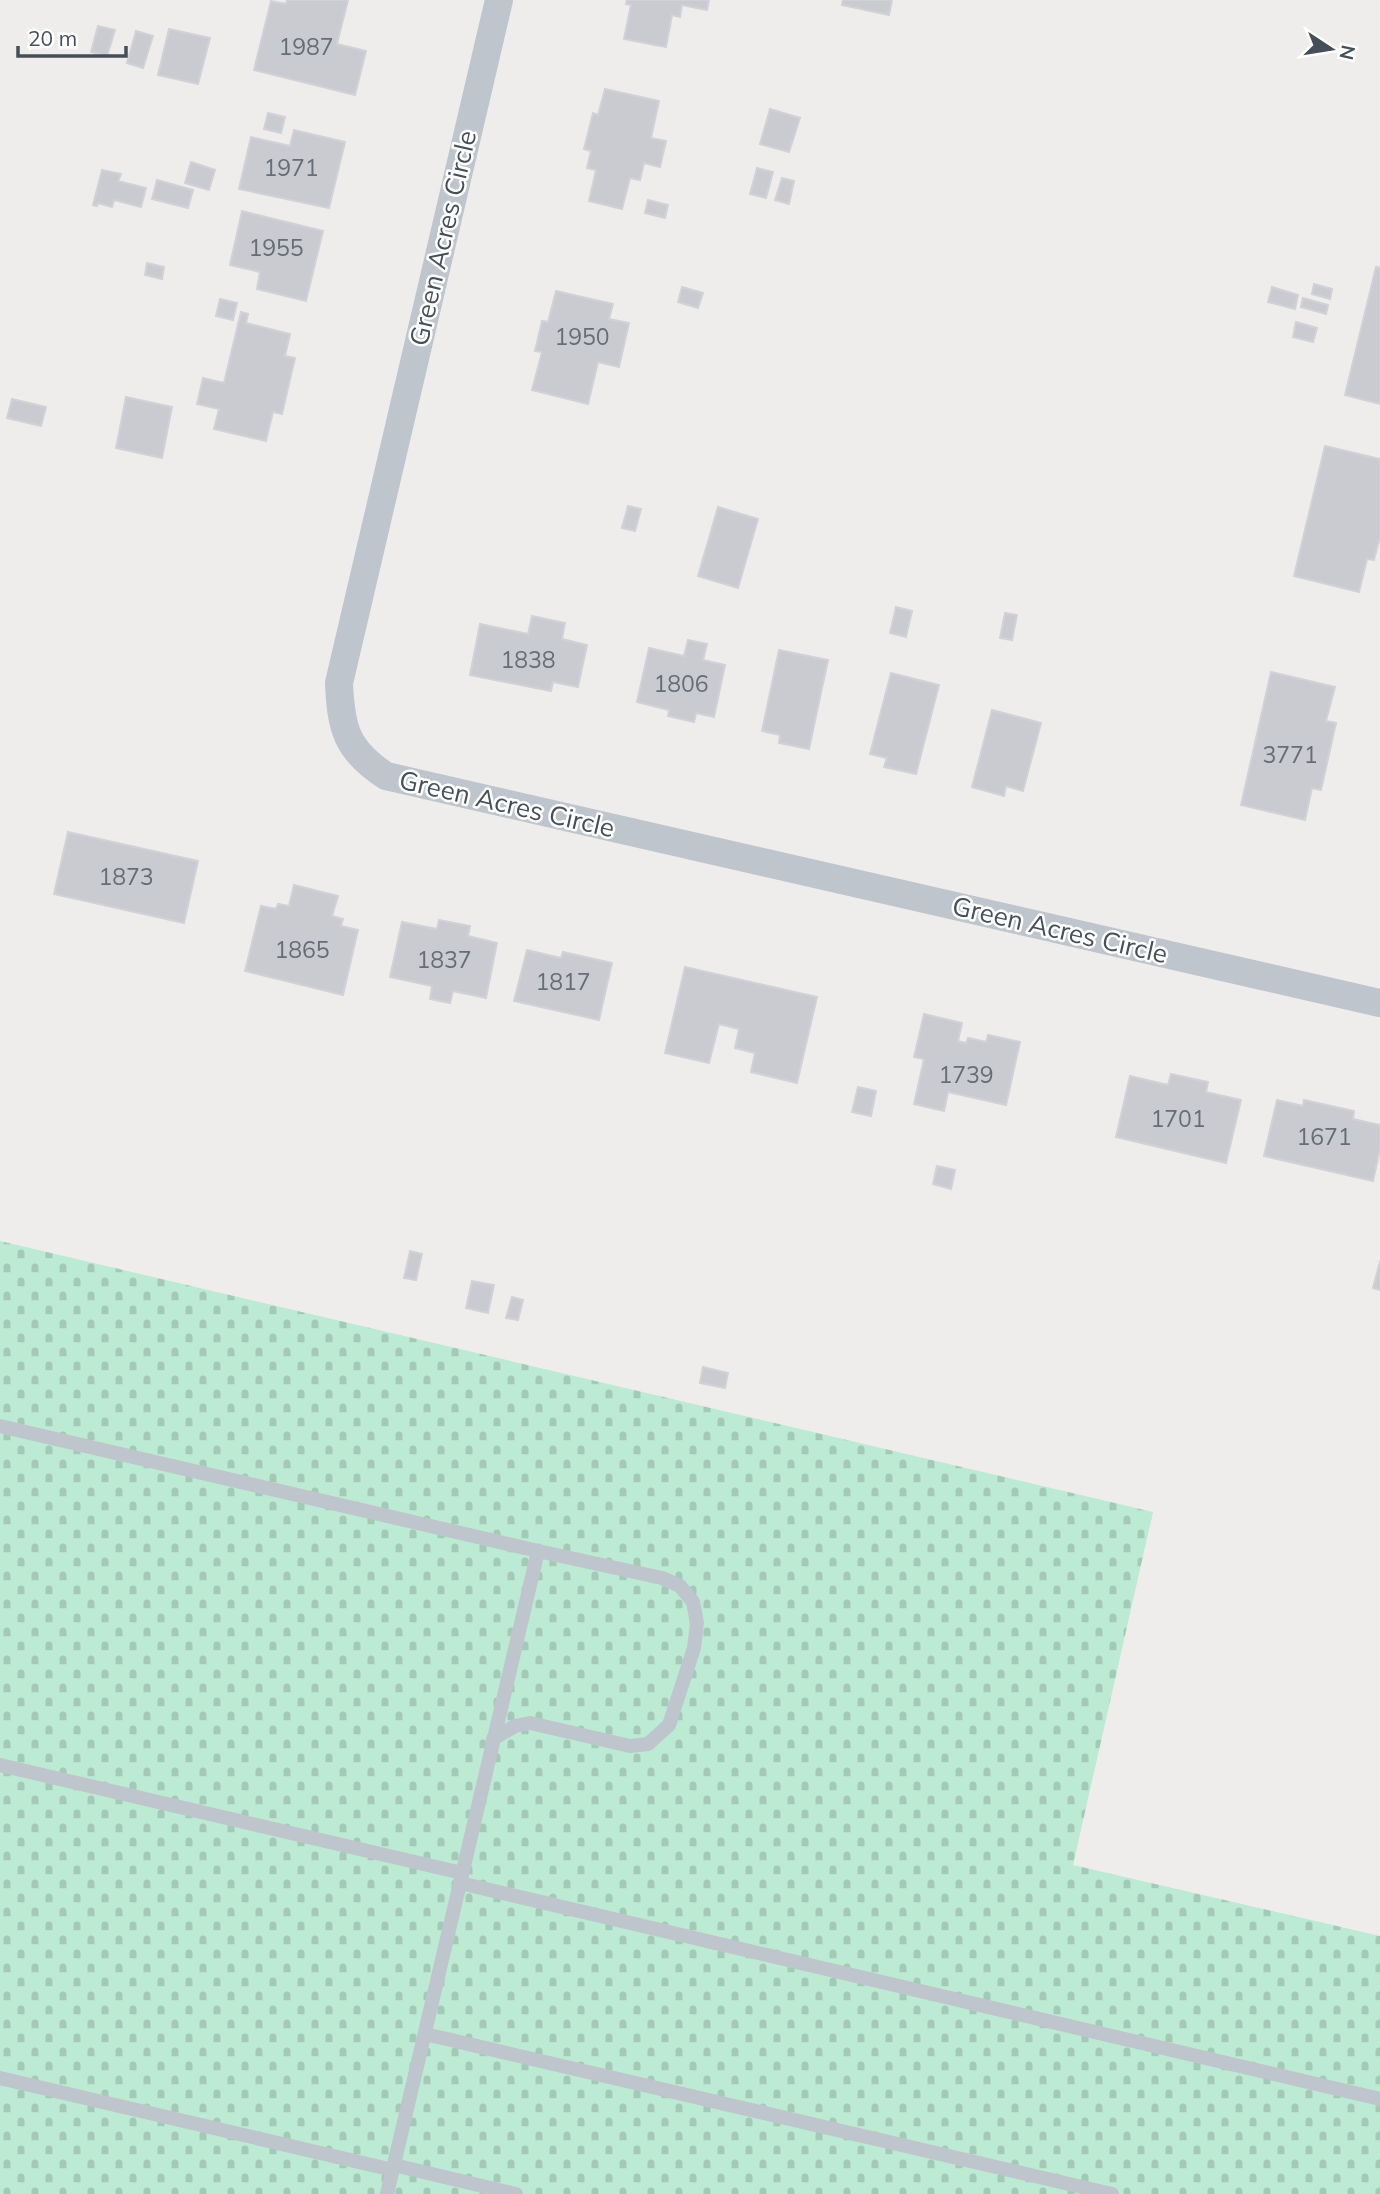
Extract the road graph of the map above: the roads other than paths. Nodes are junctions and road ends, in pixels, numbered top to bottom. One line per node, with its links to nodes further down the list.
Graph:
1 (499, 0): 2 (street, Green Acres Circle)
2 (1380, 1003)
3 (0, 1426): 4 (lane)
4 (538, 1551): 5 (lane); 5 (lane)
5 (494, 1739): 7 (lane)
6 (0, 1765): 7 (lane)
7 (461, 1878): 8 (lane); 10 (lane)
8 (425, 2034): 11 (lane); 14 (lane)
9 (0, 2078): 11 (lane)
10 (1380, 2099)
11 (393, 2168): 12 (lane); 13 (lane)
12 (387, 2194)
13 (516, 2194)
14 (1112, 2194)

